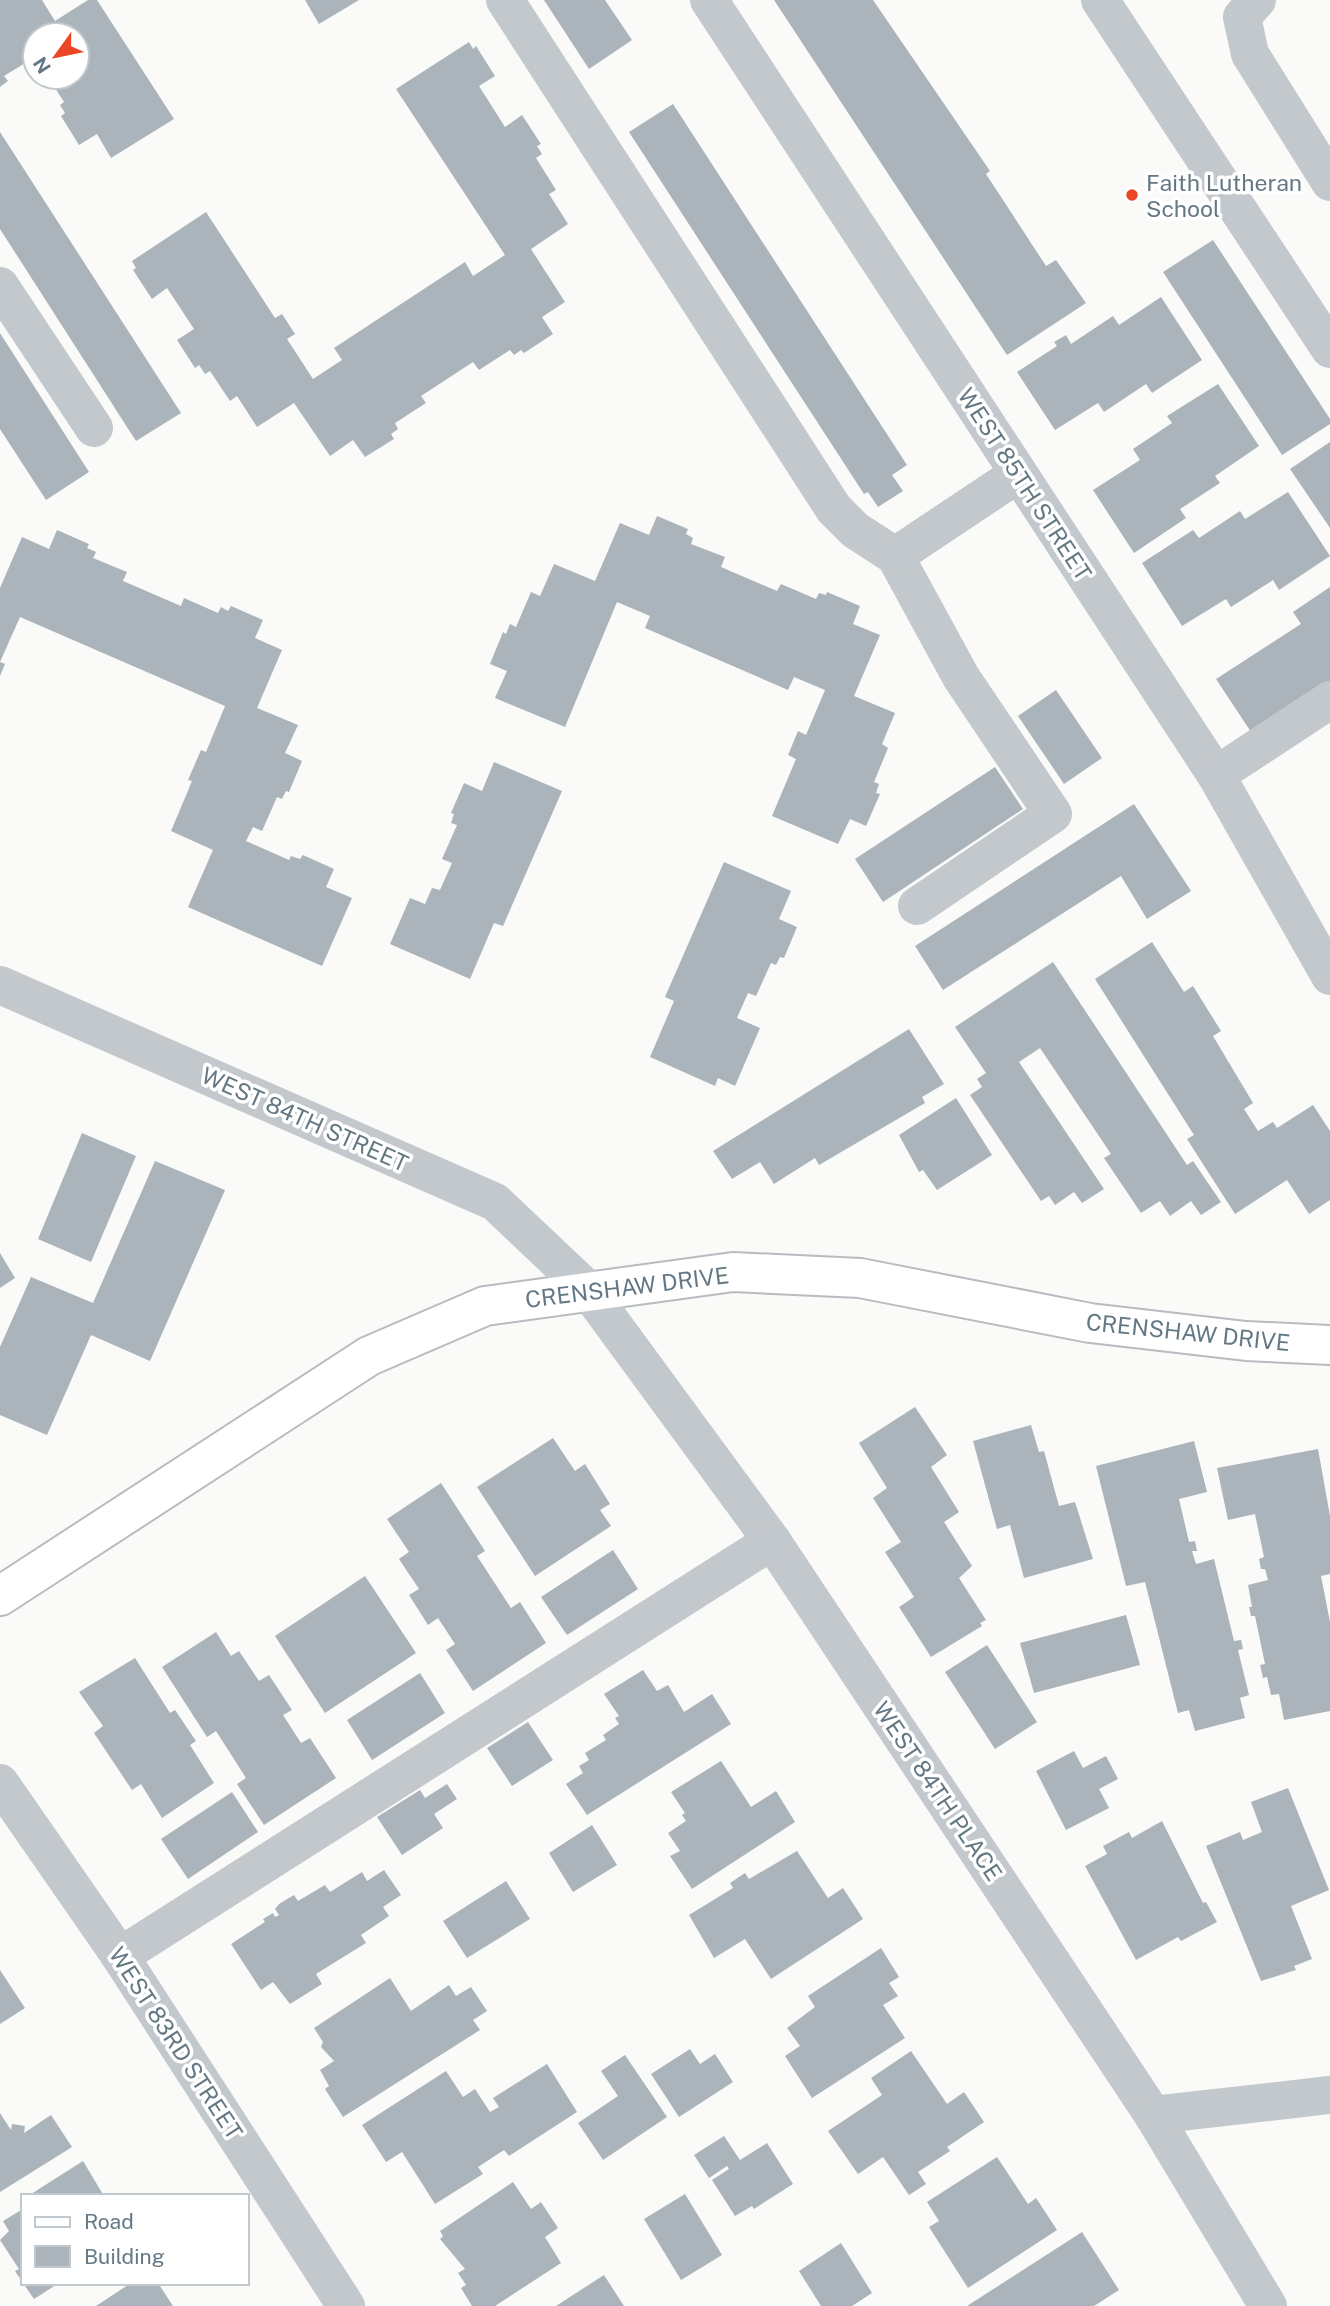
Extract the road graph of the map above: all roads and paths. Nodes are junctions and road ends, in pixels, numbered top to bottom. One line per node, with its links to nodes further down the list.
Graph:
1 (505, 0): 10 (street)
2 (709, 0): 9 (street, WEST 85TH STREET)
3 (1100, 0): 7 (street)
4 (1257, 0): 5 (street)
5 (1330, 182)
6 (0, 286): 8 (street)
7 (1330, 349)
8 (93, 428)
9 (1018, 474): 10 (street); 12 (street, WEST 85TH STREET)
10 (895, 556): 13 (street)
11 (1330, 700): 12 (street)
12 (1216, 775): 14 (street, WEST 85TH STREET)
13 (917, 906)
14 (1330, 976)
15 (0, 985): 16 (street, WEST 84TH STREET)
16 (587, 1289): 17 (main road, CRENSHAW DRIVE); 18 (street, WEST 84TH PLACE); 19 (main road, CRENSHAW DRIVE)
17 (1330, 1345)
18 (772, 1542): 21 (street); 23 (street, WEST 84TH PLACE)
19 (0, 1596)
20 (0, 1783): 21 (street, WEST 83RD STREET)
21 (120, 1956): 24 (street, WEST 83RD STREET)
22 (1330, 2095): 23 (street)
23 (1153, 2115): 25 (street, WEST 84TH PLACE)
24 (346, 2306)
25 (1268, 2306)

